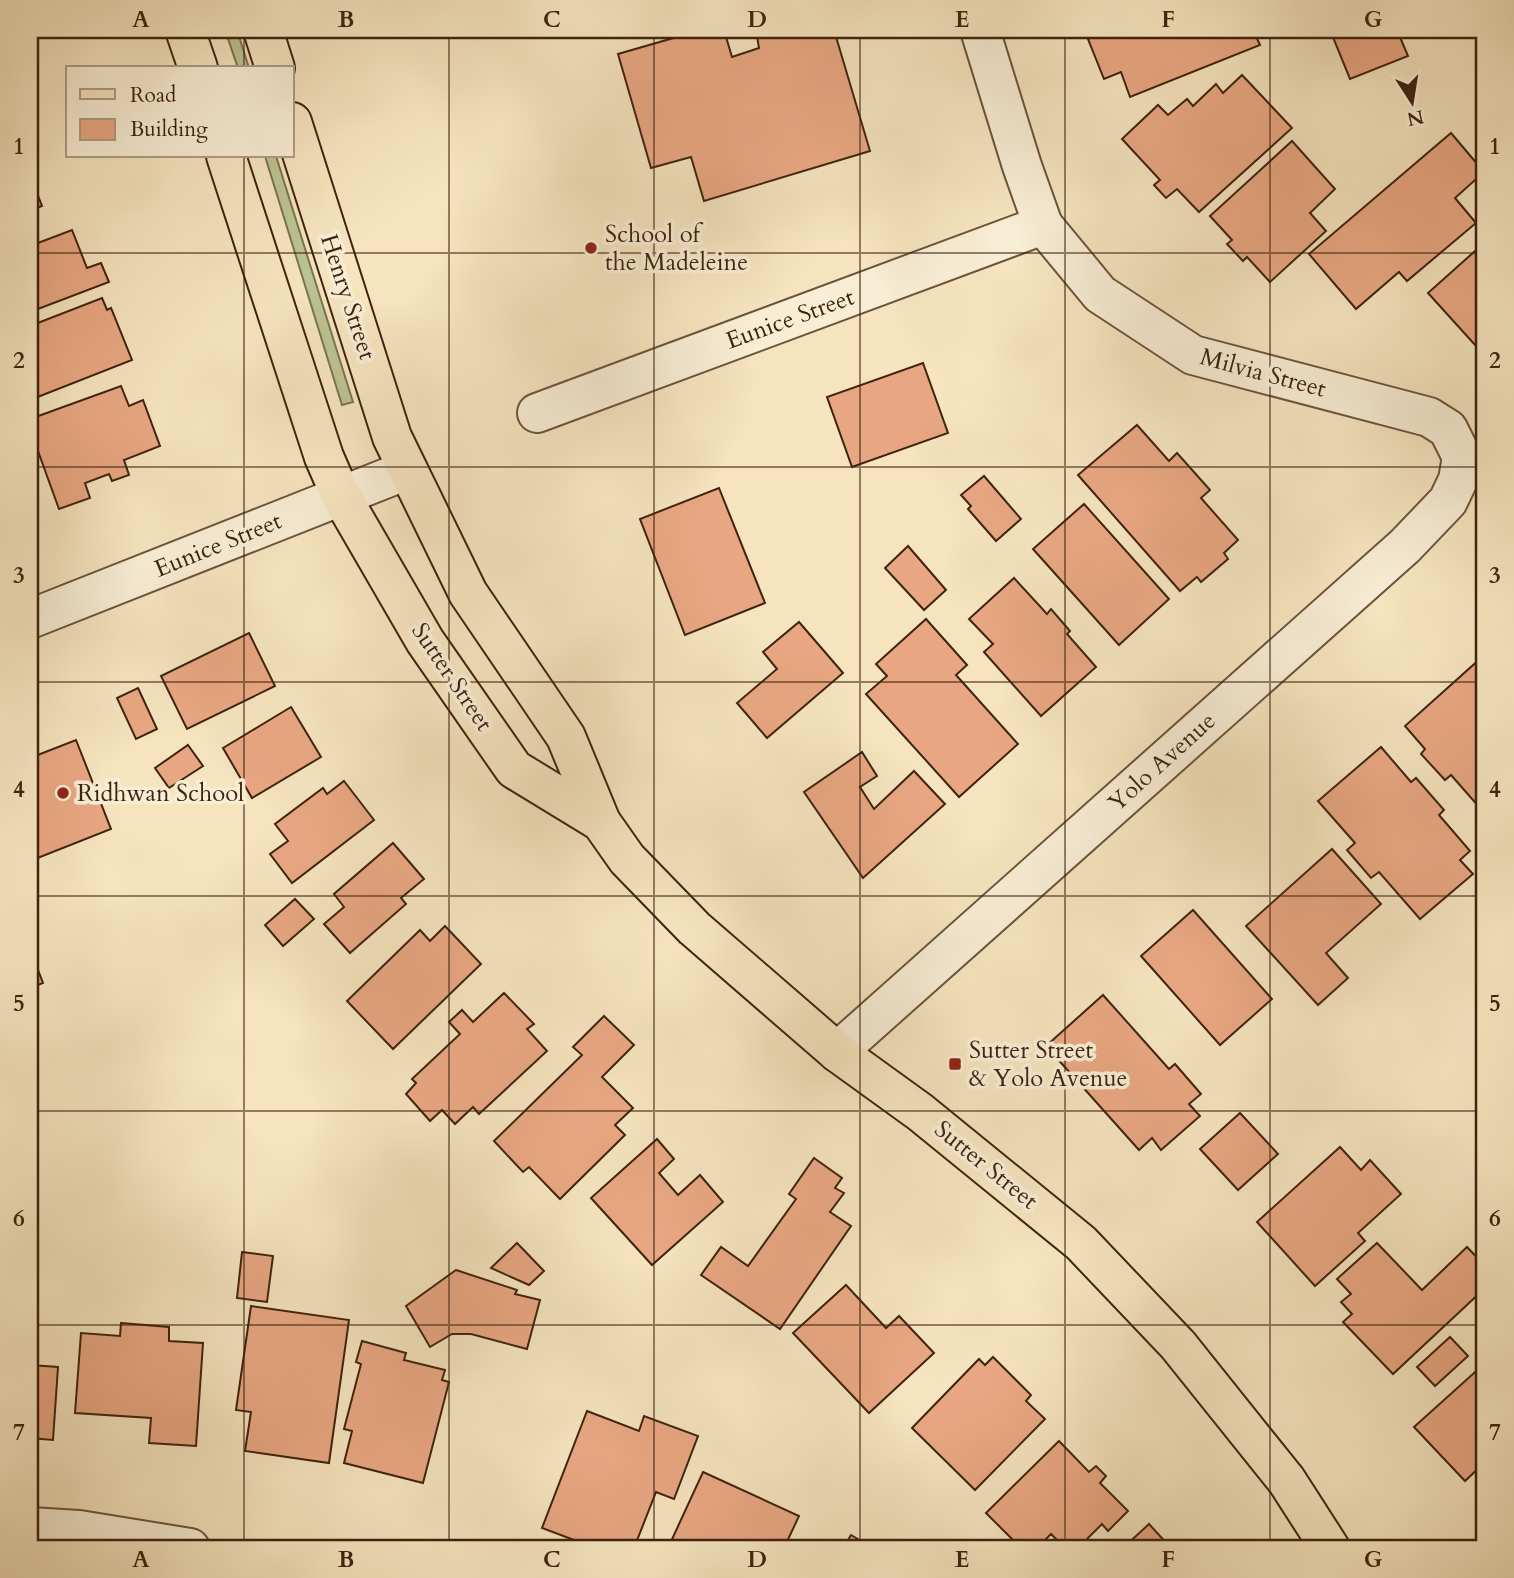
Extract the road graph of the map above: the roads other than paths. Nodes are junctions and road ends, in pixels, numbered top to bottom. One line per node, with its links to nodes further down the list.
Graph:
1 (185, 30): 4 (main road)
2 (263, 30): 5 (main road)
3 (980, 30): 8 (street, Milvia Street)
4 (197, 66)
5 (274, 66)
6 (294, 128): 11 (main road, Henry Street)
7 (227, 158): 12 (main road)
8 (1043, 225): 9 (street, Eunice Street); 10 (street, Milvia Street)
9 (537, 413)
10 (1462, 457): 15 (street, Yolo Avenue)
11 (407, 470): 12 (street, Eunice Street); 14 (main road, Sutter Street)
12 (341, 496): 13 (street, Eunice Street); 14 (main road, Sutter Street)
13 (30, 619)
14 (601, 822): 15 (main road, Sutter Street)
15 (837, 1052): 18 (main road, Sutter Street)
16 (30, 1527): 17 (street)
17 (190, 1548)
18 (1330, 1548)

